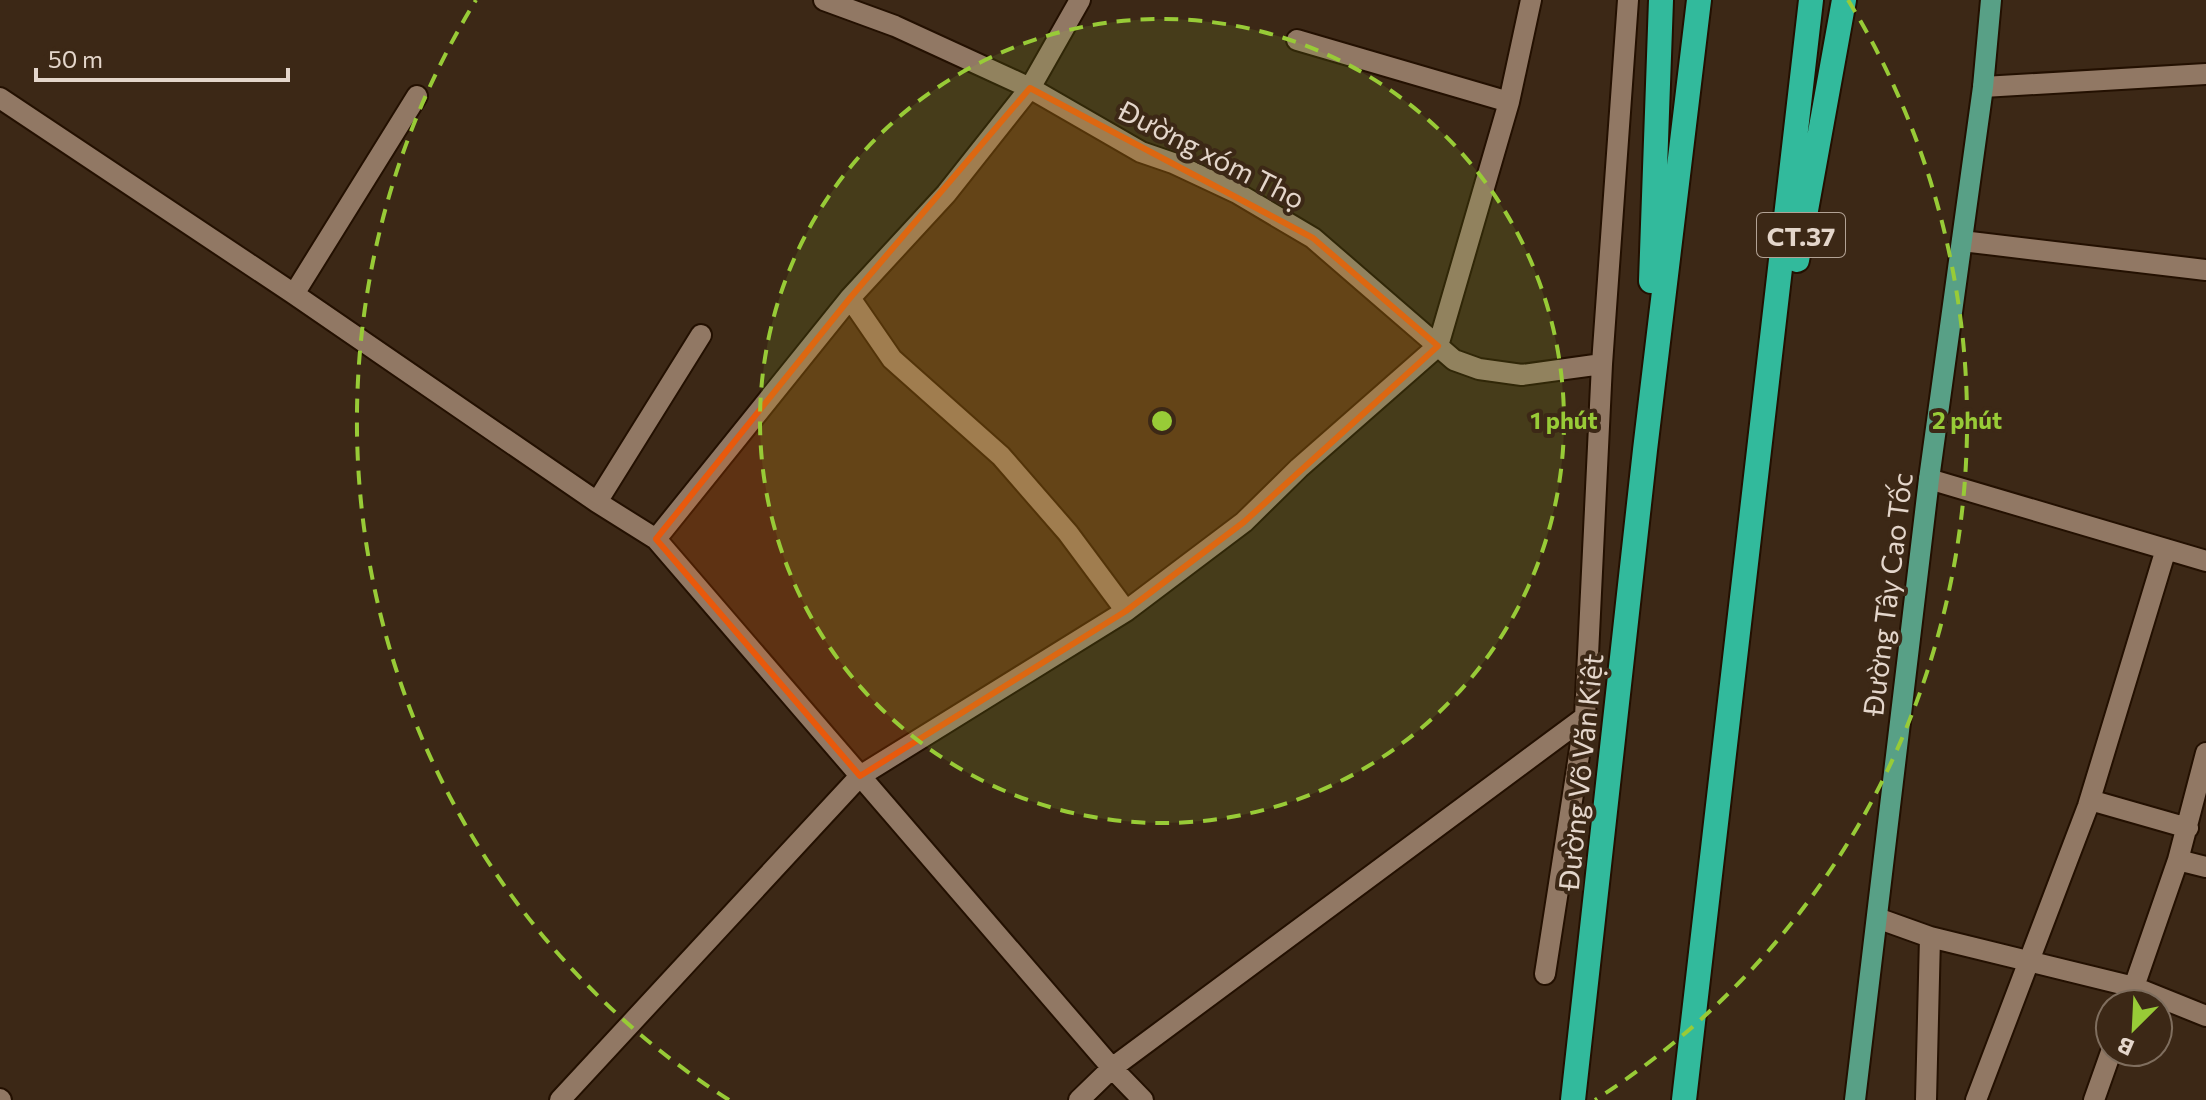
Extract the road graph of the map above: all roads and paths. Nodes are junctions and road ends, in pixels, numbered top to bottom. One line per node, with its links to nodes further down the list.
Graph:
1 (824, 0): 13 (street, Đường xóm Thọ)
2 (1080, 0): 13 (street)
3 (1531, 0): 16 (street)
4 (1628, 0): 23 (street)
5 (1661, 0): 24 (highway, Đường Võ Văn Kiệt)
6 (1699, 0): 24 (highway, Đường Võ Văn Kiệt)
7 (1811, 0): 25 (highway)
8 (1844, 0): 25 (highway, CT.37)
9 (1991, 0): 12 (main road, Đường Tây Cao Tốc)
10 (1297, 40): 16 (street)
11 (2206, 74): 12 (street)
12 (1983, 87): 17 (main road, Đường Tây Cao Tốc)
13 (1030, 88): 20 (street); 22 (street, Đường xóm Thọ)
14 (417, 96): 19 (street)
15 (0, 98): 19 (street)
16 (1509, 102): 22 (street)
17 (1962, 241): 18 (street); 26 (main road, Đường Tây Cao Tốc)
18 (2206, 270)
19 (294, 294): 27 (street)
20 (850, 298): 28 (street); 31 (street)
21 (701, 335): 27 (street)
22 (1438, 346): 23 (street, Đường xóm Thọ); 31 (street)
23 (1602, 364): 32 (street)
24 (1645, 450): 52 (highway, Đường Võ Văn Kiệt)
25 (1758, 471): 53 (highway)
26 (1929, 479): 29 (street); 39 (main road, Đường Tây Cao Tốc)
27 (597, 502): 28 (street)
28 (656, 539): 34 (street)
29 (2166, 549): 30 (street); 35 (street)
30 (2206, 561)
31 (1126, 611): 34 (street)
32 (1585, 717): 42 (street); 47 (street)
33 (2206, 753): 36 (street)
34 (860, 776): 47 (street); 49 (street)
35 (2090, 800): 36 (street); 41 (street)
36 (2188, 828): 37 (street)
37 (2178, 860): 38 (street); 44 (street)
38 (2206, 867)
39 (1877, 918): 40 (street); 54 (main road, Đường Tây Cao Tốc)
40 (1930, 937): 41 (street); 55 (street)
41 (2030, 960): 43 (street); 56 (street)
42 (1545, 974)
43 (2111, 988)
44 (2133, 988)
45 (2174, 1007): 46 (street)
46 (2206, 1016)
47 (1112, 1068): 50 (street); 51 (street)
48 (2105, 1068): 57 (street)
49 (560, 1100)
50 (1079, 1100)
51 (1143, 1100)
52 (1573, 1100)
53 (1684, 1100)
54 (1855, 1100)
55 (1926, 1100)
56 (1976, 1100)
57 (2094, 1100)

